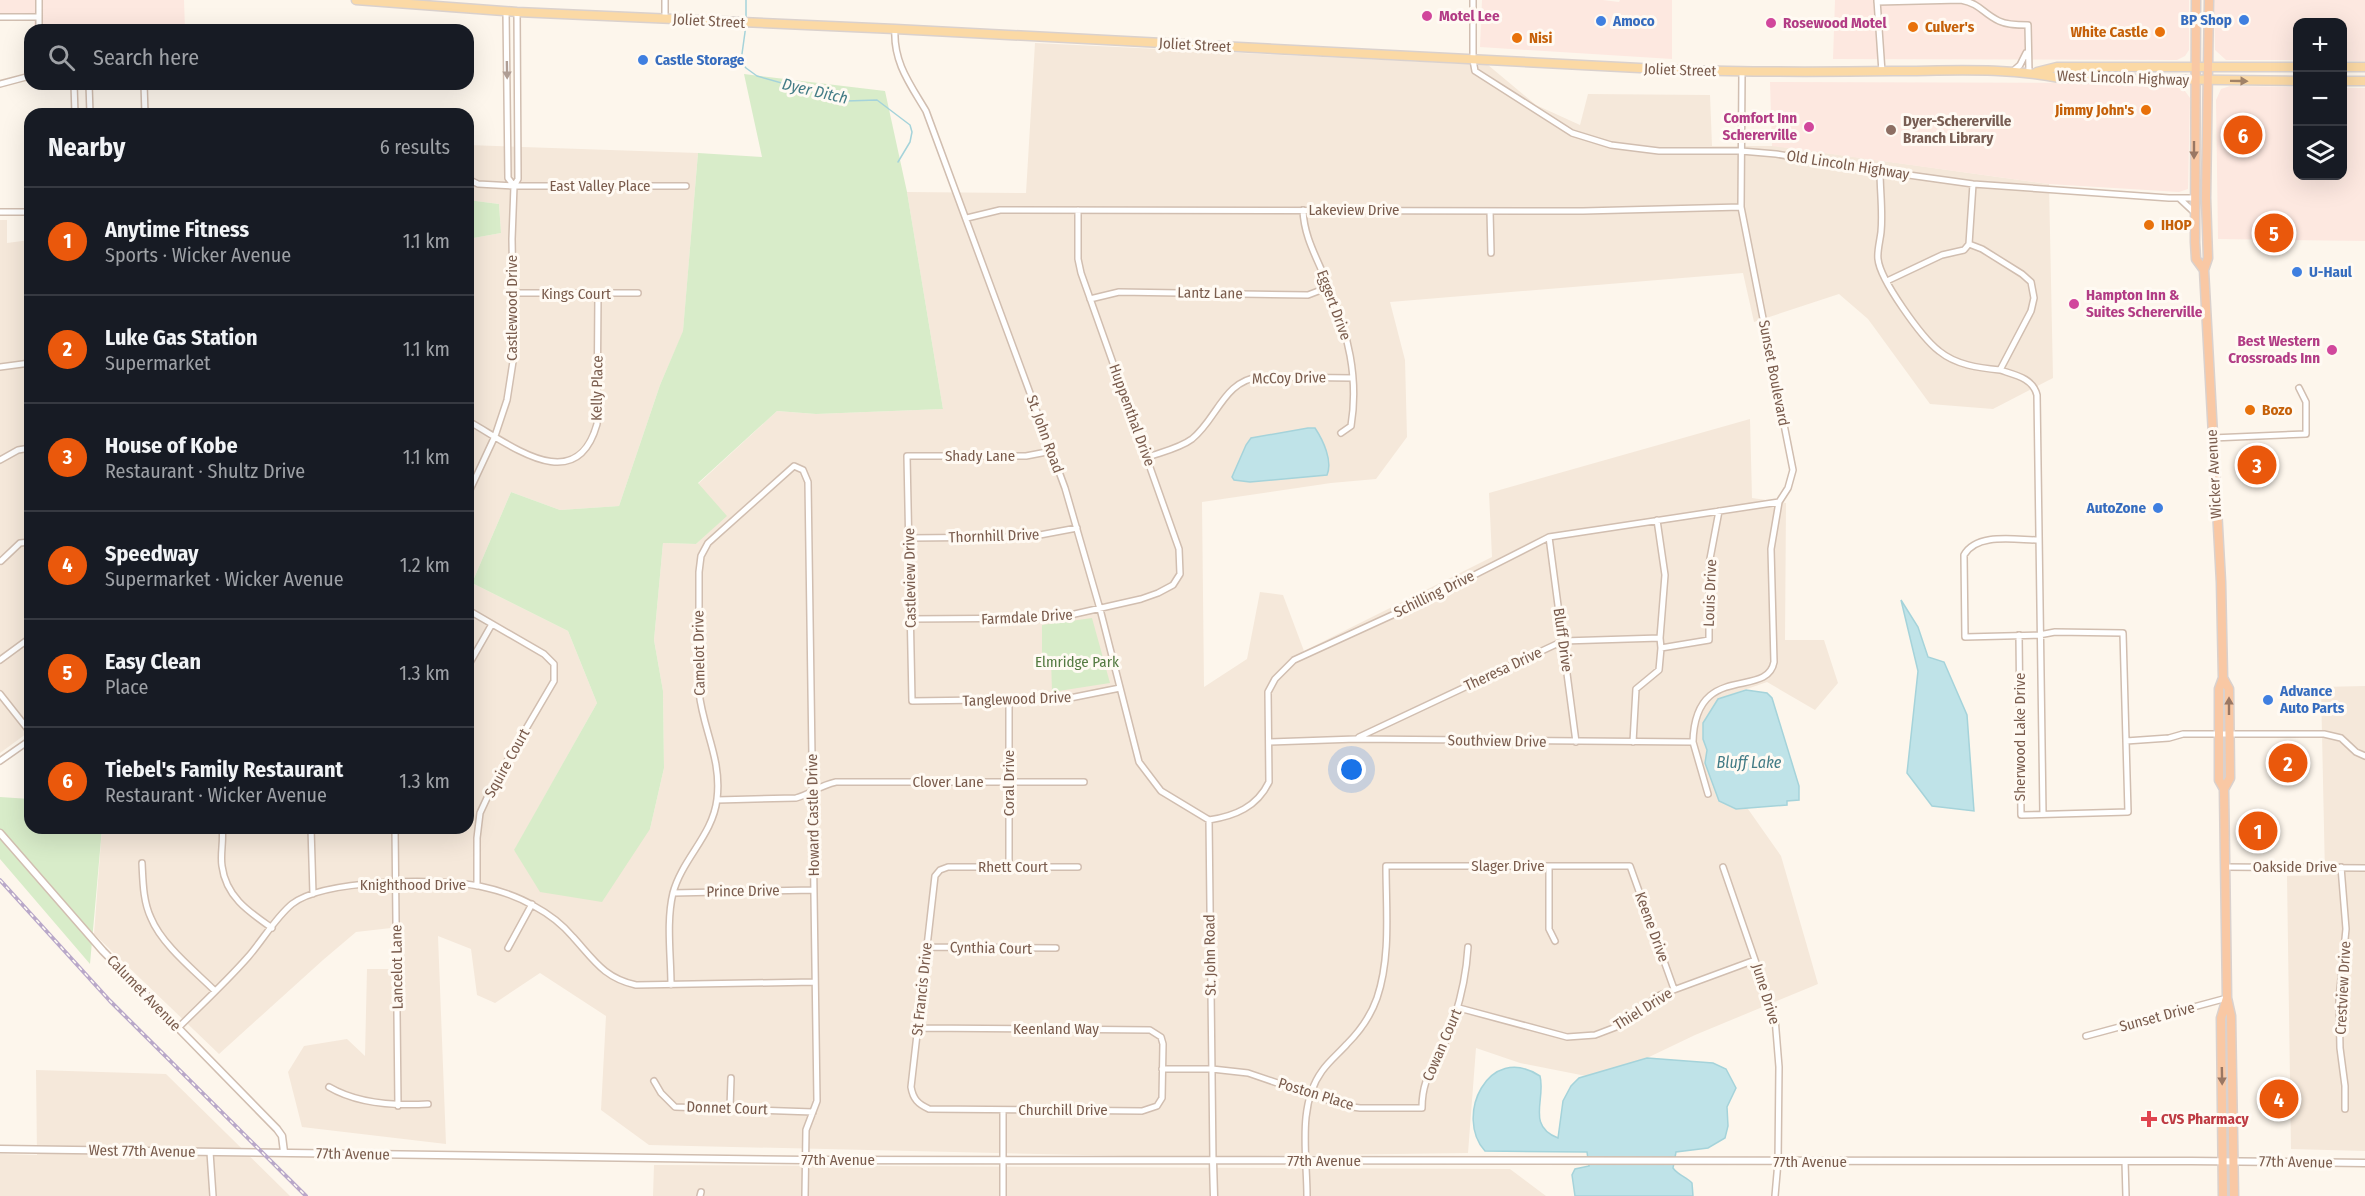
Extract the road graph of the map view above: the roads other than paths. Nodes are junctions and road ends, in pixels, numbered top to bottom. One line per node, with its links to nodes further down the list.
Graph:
1 (39, 0): 14 (street)
2 (356, 0): 9 (main road, Joliet Street)
3 (665, 0): 15 (street)
4 (1473, 0): 19 (street)
5 (1980, 0): 10 (street)
6 (2196, 0): 20 (highway, Wicker Avenue)
7 (2209, 0): 21 (highway, Wicker Avenue)
8 (1877, 1): 10 (street); 26 (street)
9 (399, 2): 11 (main road, Joliet Street)
10 (1980, 8): 18 (street)
11 (506, 11): 12 (main road, Joliet Street); 46 (street, Castlewood Drive, one-way to 46)
12 (517, 12): 15 (main road, Joliet Street); 46 (street, Castlewood Drive)
13 (0, 16): 14 (street)
14 (39, 17): 16 (street)
15 (665, 19): 17 (main road, Joliet Street)
16 (39, 24)
17 (895, 29): 19 (main road, Joliet Street); 57 (street, St. John Road)
18 (2028, 46): 27 (street); 28 (street)
19 (1473, 60): 25 (main road, Joliet Street); 42 (street, Old Lincoln Highway)
20 (2195, 66): 21 (main road, West Lincoln Highway); 28 (main road, West Lincoln Highway); 30 (highway, Wicker Avenue)
21 (2209, 66): 22 (main road, West Lincoln Highway); 31 (highway, Wicker Avenue)
22 (2293, 67)
23 (2347, 67): 24 (main road)
24 (2365, 67)
25 (1742, 72): 26 (main road, Joliet Street); 42 (street, Sunset Boulevard)
26 (1882, 72): 27 (main road, Joliet Street)
27 (2012, 72): 28 (main road, Joliet Street)
28 (2031, 72): 30 (main road, West Lincoln Highway)
29 (24, 78): 35 (street)
30 (2195, 80): 31 (main road, West Lincoln Highway); 49 (highway, Wicker Avenue, one-way to 49)
31 (2209, 81): 32 (main road, West Lincoln Highway, one-way to 32); 58 (highway, Wicker Avenue)
32 (2293, 81)
33 (2347, 81): 34 (main road)
34 (2365, 81)
35 (0, 84)
36 (74, 90): 39 (street)
37 (89, 90): 40 (street)
38 (144, 90): 41 (street)
39 (75, 108)
40 (90, 108)
41 (145, 108)
42 (1741, 151): 43 (street, Old Lincoln Highway); 50 (street, Sunset Boulevard)
43 (1880, 171): 45 (street, Old Lincoln Highway); 62 (street, Sherwood Lake Drive)
44 (474, 182): 46 (street, East Valley Place)
45 (1973, 183): 48 (street, Old Lincoln Highway); 59 (street)
46 (513, 186): 47 (street, East Valley Place); 64 (street, Castlewood Drive)
47 (686, 186)
48 (2179, 198): 49 (street, Old Lincoln Highway); 56 (street)
49 (2194, 198): 56 (highway, Wicker Avenue); 58 (highway)
50 (1741, 207): 53 (street, Lakeview Drive); 84 (street, Sunset Boulevard)
51 (1078, 210): 52 (street, Lakeview Drive); 57 (street, Lakeview Drive); 67 (street, Huppenthal Drive)
52 (1303, 210): 53 (street, Lakeview Drive); 63 (street, Eggert Drive)
53 (1490, 211): 60 (street)
54 (0, 212): 55 (street)
55 (24, 212)
56 (2195, 213): 61 (highway, Wicker Avenue)
57 (967, 218): 78 (street, St. John Road)
58 (2207, 230): 61 (highway, Wicker Avenue)
59 (1969, 244): 62 (street); 70 (street)
60 (1491, 253)
61 (2204, 270): 76 (highway, Wicker Avenue)
62 (1887, 281): 70 (street, Sherwood Lake Drive)
63 (1329, 287): 67 (street, Lantz Lane); 71 (street, Eggert Drive)
64 (514, 293): 66 (street, Kings Court); 75 (street, Castlewood Drive)
65 (638, 293): 66 (street, Kings Court)
66 (598, 294): 75 (street, Kelly Place)
67 (1090, 299): 80 (street, Huppenthal Drive)
68 (24, 364): 69 (street)
69 (0, 367)
70 (2000, 370): 90 (street, Sherwood Lake Drive)
71 (1353, 378): 74 (street, Eggert Drive); 80 (street, McCoy Drive)
72 (2298, 388): 76 (street)
73 (474, 425): 75 (street, Kelly Place)
74 (1341, 433)
75 (495, 436): 83 (street, Castlewood Drive)
76 (2212, 438): 106 (highway, Wicker Avenue)
77 (24, 449): 81 (street)
78 (1052, 451): 79 (street, Shady Lane); 87 (street, St. John Road)
79 (908, 456): 89 (street, Castleview Drive)
80 (1148, 457): 93 (street, Huppenthal Drive)
81 (0, 460)
82 (802, 470): 126 (street, Howard Castle Drive); 128 (street, Camelot Drive)
83 (474, 481)
84 (1779, 502): 85 (street, Schilling Drive); 119 (street, Sunset Boulevard)
85 (1719, 511): 86 (street, Schilling Drive); 103 (street, Louis Drive)
86 (1657, 520): 88 (street, Schilling Drive); 100 (street)
87 (1077, 528): 89 (street, Thornhill Drive); 94 (street, St. John Road)
88 (1549, 537): 101 (street, Bluff Drive); 116 (street, Schilling Drive)
89 (909, 538): 96 (street, Castleview Drive)
90 (2039, 540): 98 (street, Sherwood Lake Drive); 99 (street, Sherwood Lake Drive)
91 (24, 543): 92 (street)
92 (1, 561)
93 (1141, 599): 94 (street, Farmdale Drive)
94 (1100, 609): 96 (street, Farmdale Drive); 107 (street, St. John Road)
95 (474, 614): 97 (street)
96 (910, 619): 109 (street, Castleview Drive)
97 (492, 624): 104 (street); 146 (street, Squire Court)
98 (2019, 635): 99 (street, Sherwood Lake Drive); 129 (street, Sherwood Lake Drive)
99 (2039, 635): 115 (street, Sherwood Lake Drive); 129 (street, Sherwood Lake Drive)
100 (1660, 638): 101 (street, Theresa Drive); 103 (street)
101 (1563, 641): 114 (street, Theresa Drive); 117 (street, Bluff Drive)
102 (24, 642): 105 (street)
103 (1661, 648): 118 (street)
104 (474, 656)
105 (0, 660)
106 (2223, 678): 112 (highway, Wicker Avenue); 113 (highway, Wicker Avenue, one-way to 106)
107 (1120, 688): 110 (street, Tanglewood Drive); 130 (street, St. John Road)
108 (0, 693): 111 (street)
109 (912, 701): 110 (street, Tanglewood Drive)
110 (1009, 701): 123 (street, Coral Drive)
111 (24, 724)
112 (2219, 735): 113 (street); 115 (street); 125 (highway, Wicker Avenue)
113 (2229, 735): 121 (street); 125 (highway, Wicker Avenue)
114 (1356, 739): 116 (street, Southview Drive); 117 (street, Southview Drive)
115 (2126, 741): 129 (street, Sherwood Lake Drive)
116 (1269, 742): 130 (street, Schilling Drive)
117 (1576, 742): 118 (street, Southview Drive)
118 (1633, 742): 119 (street, Southview Drive)
119 (1693, 742): 127 (street)
120 (24, 744): 122 (street)
121 (2365, 756)
122 (0, 761)
123 (1009, 782): 124 (street, Clover Lane); 126 (street, Clover Lane); 136 (street, Coral Drive)
124 (1084, 782)
125 (2224, 789): 142 (highway, Wicker Avenue)
126 (813, 790): 128 (street, Clover Lane); 147 (street, Howard Castle Drive)
127 (1708, 794)
128 (717, 800): 148 (street, Camelot Drive)
129 (2043, 814)
130 (1209, 820): 168 (street, St. John Road)
131 (0, 833): 164 (street, Calumet Avenue)
132 (222, 834): 151 (street)
133 (311, 834): 149 (street)
134 (395, 834): 145 (street, Lancelot Lane)
135 (142, 863): 161 (street)
136 (1009, 866): 139 (street, Rhett Court); 140 (street, Rhett Court)
137 (1549, 866): 138 (street, Slager Drive); 152 (street); 172 (street, Slager Drive)
138 (1630, 866): 160 (street, Keene Drive)
139 (948, 867): 153 (street, St Francis Drive)
140 (1078, 867)
141 (1723, 867): 157 (street, June Drive)
142 (2225, 867): 143 (street, Oakside Drive); 162 (highway, Wicker Avenue)
143 (2341, 867): 144 (street, Oakside Drive); 178 (street, Crestview Drive)
144 (2365, 868)
145 (396, 883): 146 (street, Knighthood Drive); 149 (street, Knighthood Drive); 174 (street, Lancelot Lane)
146 (477, 885): 150 (street, Knighthood Drive)
147 (814, 890): 148 (street, Prince Drive); 158 (street, Howard Castle Drive)
148 (673, 893): 159 (street, Camelot Drive)
149 (313, 894): 151 (street, Knighthood Drive)
150 (532, 904): 155 (street); 159 (street, Knighthood Drive)
151 (272, 928): 161 (street, Knighthood Drive)
152 (1555, 941)
153 (927, 947): 156 (street, Cynthia Court); 165 (street, St Francis Drive)
154 (1467, 947): 163 (street, Cowan Court)
155 (508, 948)
156 (1056, 948)
157 (1755, 960): 160 (street, Thiel Drive); 191 (street, June Drive)
158 (815, 982): 159 (street, Knighthood Drive); 180 (street, Howard Castle Drive)
159 (671, 985)
160 (1674, 989): 163 (street, Thiel Drive)
161 (215, 991): 164 (street, Knighthood Drive)
162 (2227, 998): 166 (street, Sunset Drive); 189 (highway, Wicker Avenue, one-way to 189); 190 (highway, Wicker Avenue)
163 (1459, 1008): 176 (street, Cowan Court)
164 (178, 1028): 183 (street, Calumet Avenue)
165 (918, 1028): 167 (street, Keenland Way); 177 (street, St Francis Drive)
166 (2086, 1036)
167 (1162, 1069): 168 (street, Poston Place); 179 (street, Churchill Drive)
168 (1212, 1069): 172 (street, Poston Place); 186 (street, St. John Road)
169 (731, 1078): 175 (street)
170 (654, 1081): 175 (street, Donnet Court)
171 (329, 1087): 174 (street)
172 (1310, 1093): 176 (street, Poston Place); 187 (street)
173 (428, 1104): 174 (street)
174 (398, 1106)
175 (730, 1108): 180 (street, Donnet Court)
176 (1422, 1108)
177 (929, 1109): 179 (street, Churchill Drive)
178 (2345, 1109)
179 (1003, 1110): 185 (street)
180 (813, 1112): 184 (street, Howard Castle Drive)
181 (0, 1149): 182 (street, West 77th Avenue)
182 (210, 1152): 183 (street, West 77th Avenue); 193 (street)
183 (284, 1152): 184 (street, 77th Avenue)
184 (806, 1160): 185 (street, 77th Avenue); 194 (street, Howard Castle Drive)
185 (1003, 1160): 186 (street, 77th Avenue); 195 (street)
186 (1214, 1161): 187 (street, 77th Avenue); 196 (street)
187 (1307, 1161): 191 (street, 77th Avenue); 197 (street)
188 (2125, 1161): 189 (street, 77th Avenue); 191 (street, 77th Avenue); 199 (street)
189 (2223, 1161): 190 (street, 77th Avenue); 200 (highway, Wicker Avenue)
190 (2234, 1161): 192 (street, 77th Avenue); 201 (highway, Wicker Avenue)
191 (1778, 1162): 198 (street, June Drive)
192 (2365, 1163)
193 (213, 1196)
194 (805, 1196)
195 (1003, 1196)
196 (1214, 1196)
197 (1307, 1196)
198 (1775, 1196)
199 (2126, 1196)
200 (2223, 1196)
201 (2234, 1196)

